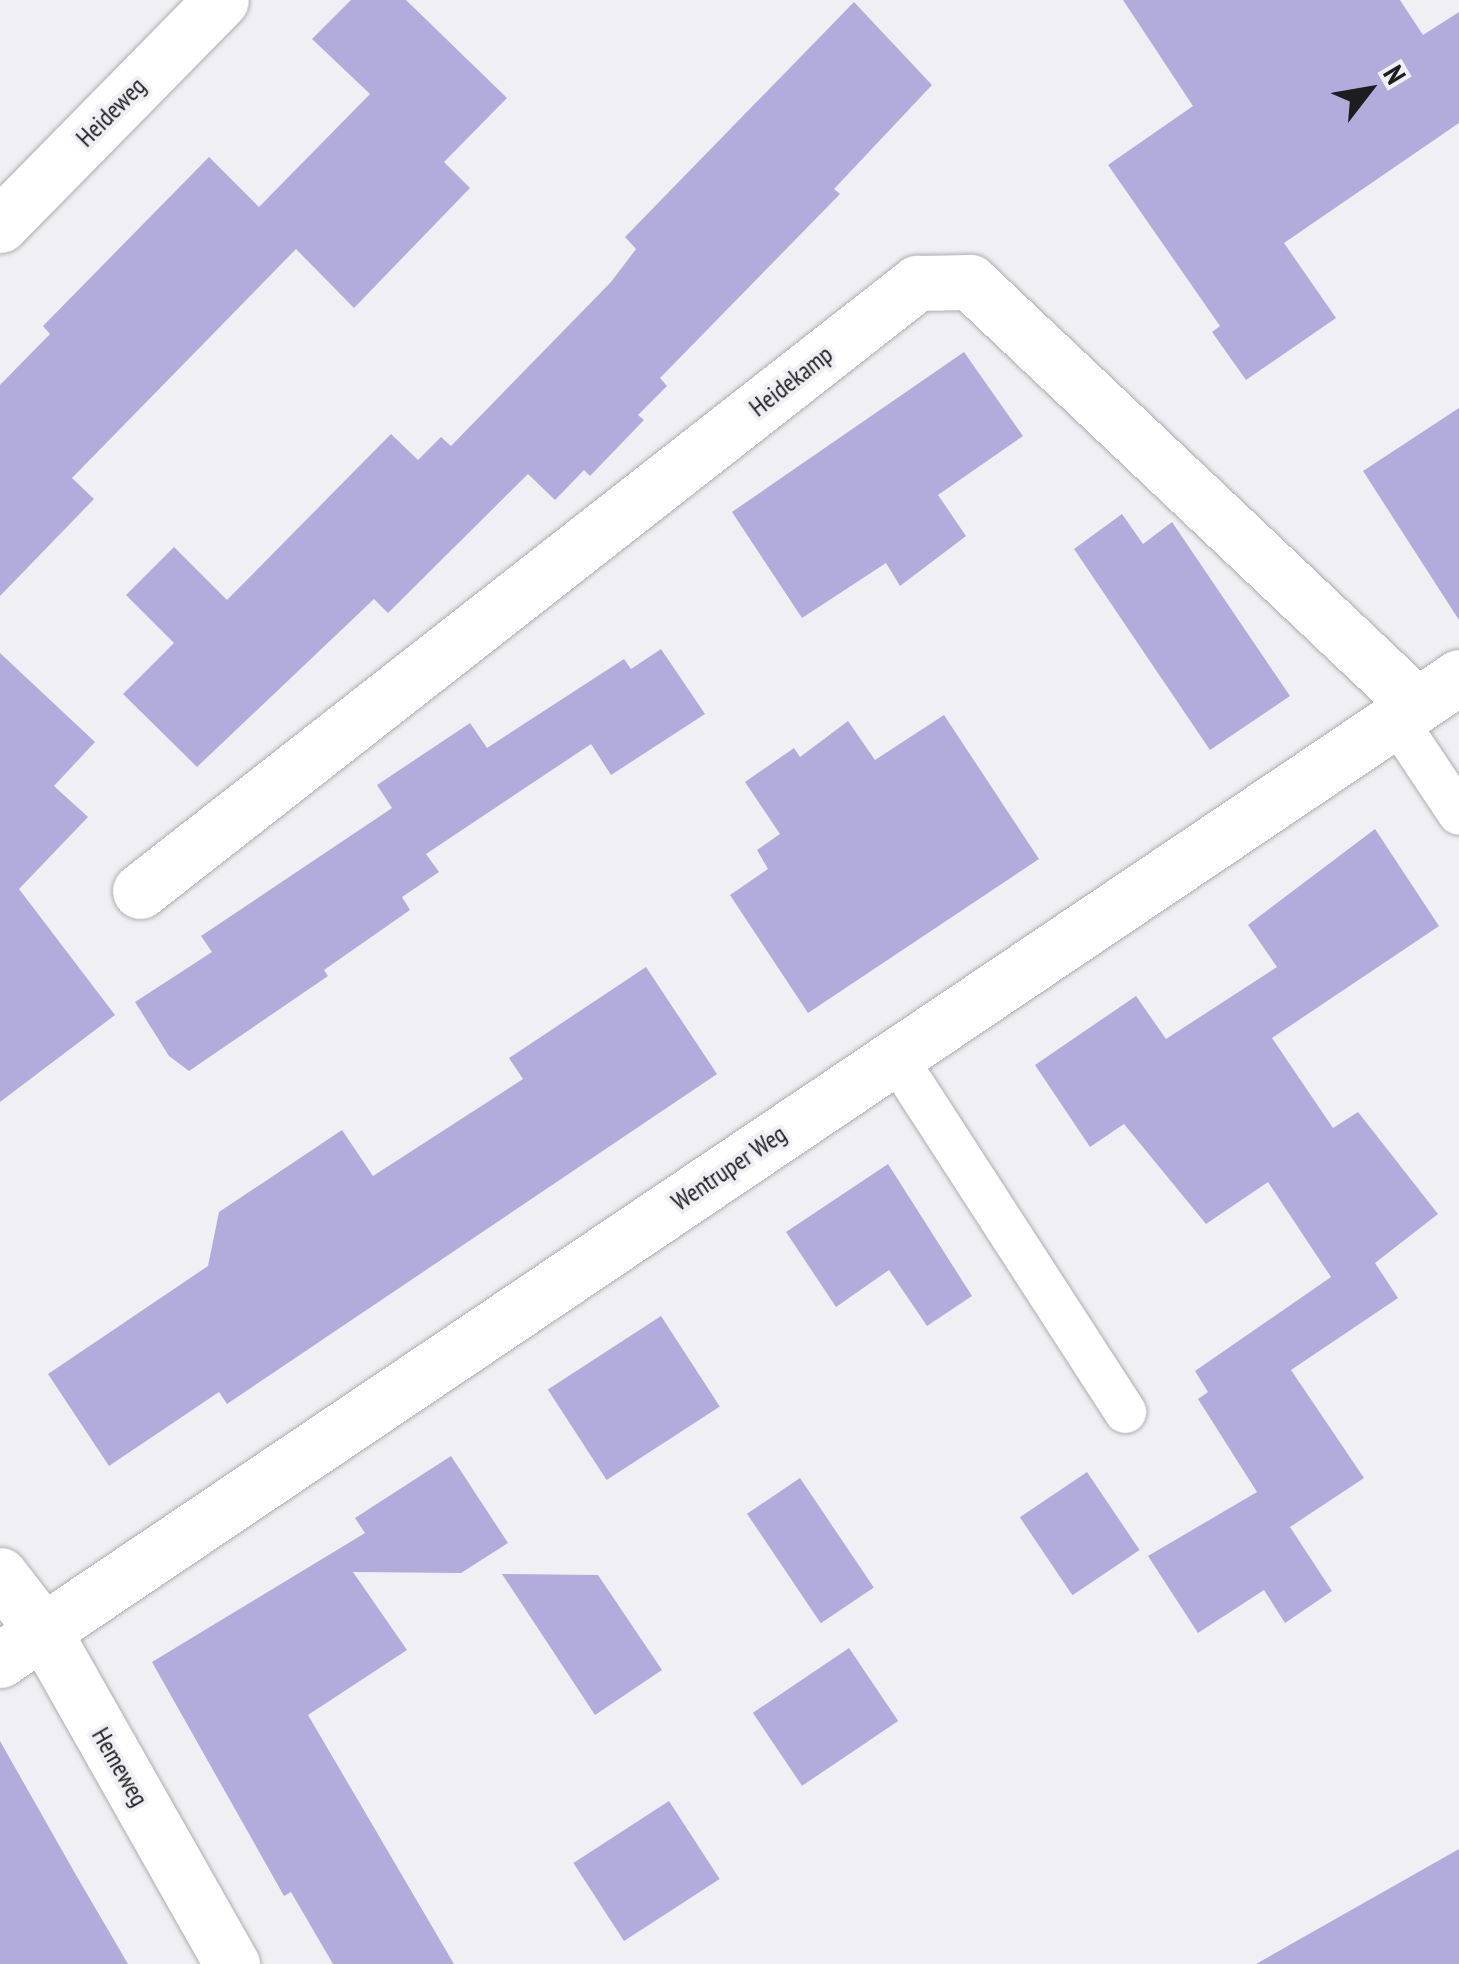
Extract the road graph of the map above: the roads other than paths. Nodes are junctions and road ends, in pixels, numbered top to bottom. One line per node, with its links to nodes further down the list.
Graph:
1 (222, 0): 2 (street, Heideweg)
2 (0, 225)
3 (1423, 700): 4 (lane); 5 (street, Heidekamp); 6 (street, Wentruper Weg)
4 (1459, 814)
5 (140, 891)
6 (895, 1056): 7 (lane); 9 (street, Wentruper Weg)
7 (1125, 1412)
8 (0, 1574): 9 (street, Hemeweg)
9 (22, 1646): 10 (street, Hemeweg)
10 (232, 1964)

